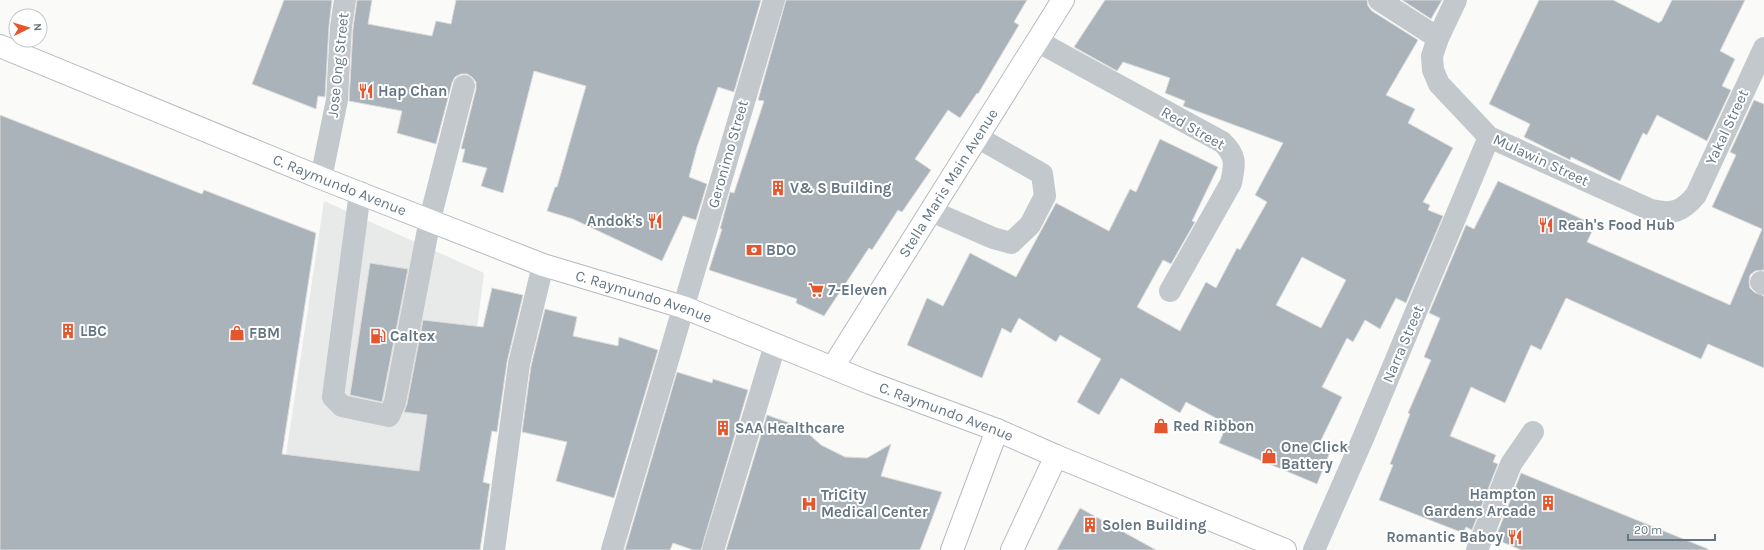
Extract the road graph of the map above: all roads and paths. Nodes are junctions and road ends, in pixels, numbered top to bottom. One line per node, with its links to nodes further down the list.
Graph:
1 (345, 0): 13 (street, Jose Ong Street)
2 (774, 0): 20 (street, Geronimo Street)
3 (1063, 0): 6 (main road, Stella Maris Main Avenue)
4 (1379, 0): 8 (street)
5 (1456, 0): 8 (street)
6 (1037, 41): 11 (main road, Stella Maris Main Avenue); 19 (street, Red Street)
7 (0, 46): 13 (main road, C. Raymundo Avenue)
8 (1435, 47): 12 (street, Mulawin Street)
9 (1764, 48): 15 (street, Yakal Street)
10 (464, 86): 17 (street)
11 (977, 137): 16 (main road, Stella Maris Main Avenue); 16 (street)
12 (1489, 137): 15 (street, Mulawin Street); 32 (street, Narra Street)
13 (321, 178): 14 (main road, C. Raymundo Avenue)
14 (360, 192): 17 (main road, C. Raymundo Avenue); 17 (street)
15 (1688, 205)
16 (931, 211): 22 (main road, Stella Maris Main Avenue)
17 (430, 220): 18 (main road, C. Raymundo Avenue)
18 (543, 265): 20 (main road, C. Raymundo Avenue); 26 (street)
19 (1170, 291)
20 (683, 307): 21 (main road, C. Raymundo Avenue); 27 (street, Geronimo Street)
21 (775, 345): 22 (main road, C. Raymundo Avenue); 28 (street)
22 (833, 367): 23 (main road, C. Raymundo Avenue)
23 (997, 430): 25 (main road, C. Raymundo Avenue); 29 (main road)
24 (1533, 432): 33 (street)
25 (1056, 456): 30 (main road); 31 (main road, C. Raymundo Avenue)
26 (494, 550)
27 (612, 550)
28 (713, 550)
29 (952, 550)
30 (1012, 550)
31 (1285, 550)
32 (1314, 550)
33 (1477, 550)

